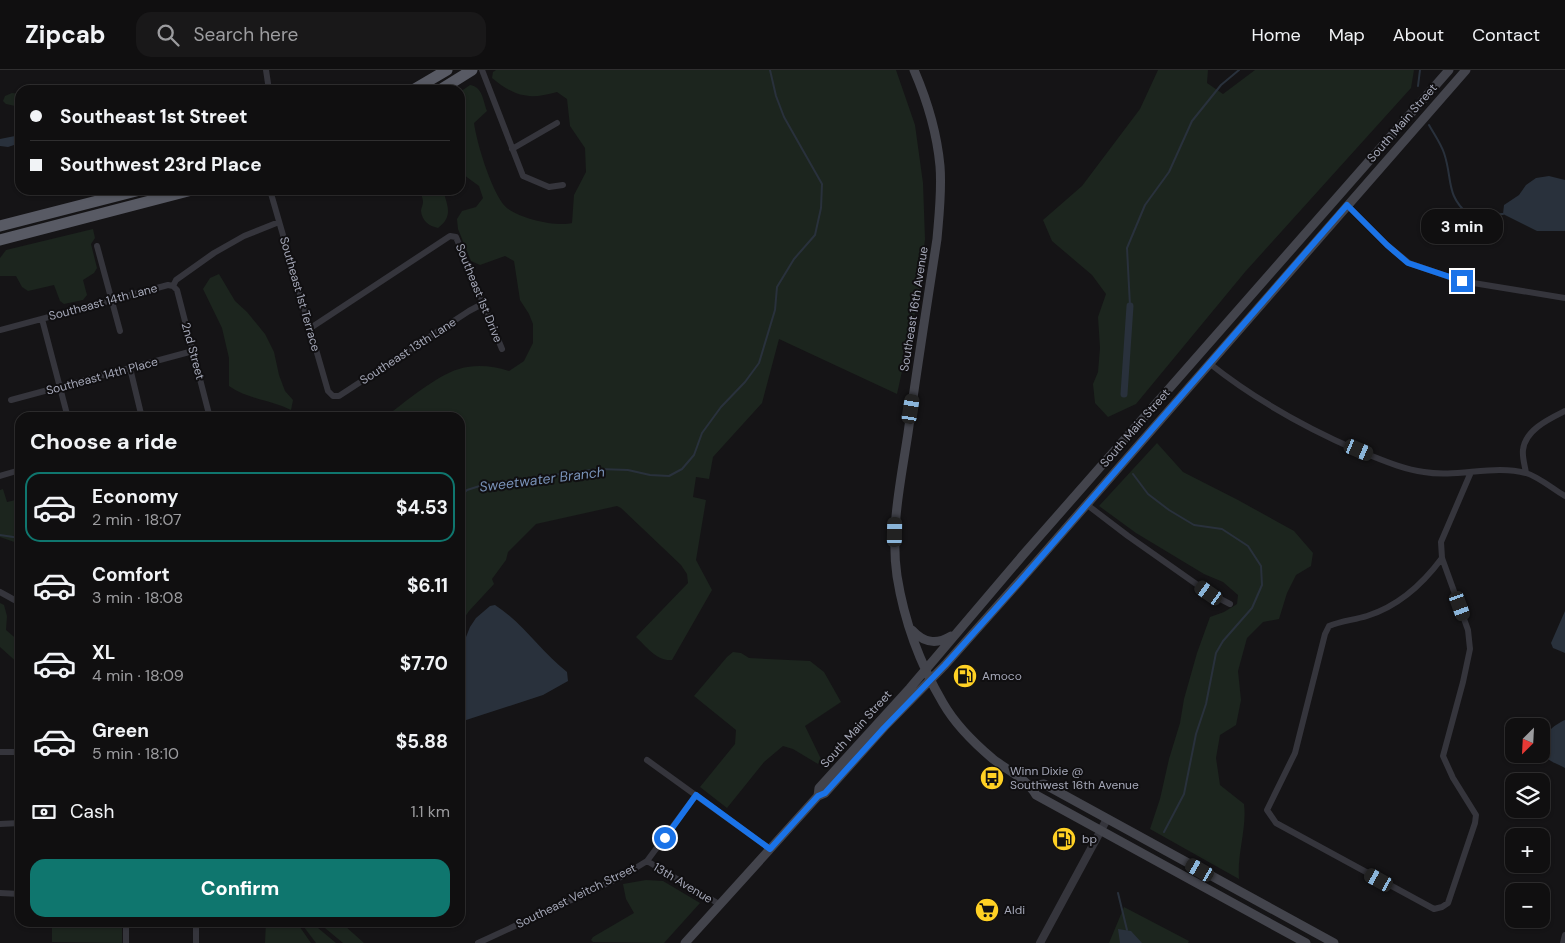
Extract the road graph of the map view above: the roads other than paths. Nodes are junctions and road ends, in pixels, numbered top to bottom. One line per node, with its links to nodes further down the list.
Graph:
1 (266, 70): 8 (street)
2 (447, 70): 9 (highway)
3 (472, 70): 10 (highway)
4 (482, 70): 12 (street)
5 (914, 70): 58 (main road, Southeast 16th Avenue)
6 (1449, 70): 18 (main road, South Main Street)
7 (1466, 70): 19 (main road, South Main Street)
8 (268, 85)
9 (422, 85)
10 (448, 85)
11 (557, 123): 12 (street)
12 (512, 149): 13 (street)
13 (563, 185)
14 (120, 195): 22 (highway)
15 (124, 195): 20 (highway)
16 (173, 195): 20 (highway)
17 (271, 195): 21 (street, Southeast 1st Terrace)
18 (1337, 196): 19 (main road); 35 (main road, South Main Street)
19 (1347, 205): 26 (street); 36 (main road, South Main Street)
20 (127, 207): 23 (highway)
21 (279, 222): 25 (street, Southeast 14th Lane); 30 (street, Southeast 1st Terrace)
22 (0, 226)
23 (0, 240)
24 (96, 246): 27 (street)
25 (173, 286): 27 (street, Southeast 14th Lane); 34 (street, 2nd Street)
26 (1565, 298)
27 (111, 300): 29 (street, Southeast 14th Lane); 32 (street)
28 (484, 303): 30 (street, Southeast 1st Drive); 33 (street, Southeast 1st Drive); 39 (street, Southeast 13th Lane)
29 (42, 318): 31 (street, Southeast 14th Lane); 38 (street)
30 (309, 328): 39 (street, Southeast 1st Terrace)
31 (0, 330)
32 (120, 331)
33 (502, 349)
34 (192, 351): 37 (street, Southeast 14th Place); 44 (street, 2nd Street)
35 (1200, 354): 36 (main road); 49 (main road, South Main Street)
36 (1208, 363): 46 (street); 51 (main road, South Main Street)
37 (130, 368): 38 (street, Southeast 14th Place); 43 (street)
38 (60, 387): 40 (street, Southeast 14th Place); 42 (street)
39 (333, 396)
40 (11, 400)
41 (1565, 411): 47 (street)
42 (66, 412)
43 (141, 412)
44 (208, 412)
45 (15, 472): 48 (street)
46 (1471, 472): 47 (street); 53 (street)
47 (1526, 473): 50 (street)
48 (0, 476)
49 (1077, 495): 51 (main road); 52 (main road, South Main Street)
50 (1565, 496)
51 (1086, 504): 54 (main road, South Main Street); 57 (street)
52 (1023, 555): 54 (main road); 59 (main road, South Main Street)
53 (1442, 558): 53 (street)
54 (1033, 566): 61 (main road, South Main Street)
55 (0, 592): 56 (street)
56 (15, 600)
57 (1230, 604)
58 (909, 626): 59 (main road); 60 (main road, Southeast 16th Avenue)
59 (958, 632): 60 (main road, South Main Street)
60 (926, 670): 61 (main road, Southeast 16th Avenue); 67 (main road, South Main Street)
61 (931, 679): 65 (main road, Southeast 16th Avenue); 67 (main road, South Main Street)
62 (0, 752): 63 (street)
63 (15, 752)
64 (647, 760): 66 (street)
65 (1031, 786): 68 (main road); 71 (main road, Southeast 16th Avenue)
66 (696, 795): 72 (street); 73 (street)
67 (818, 796): 72 (main road, South Main Street)
68 (1107, 819): 71 (street); 86 (main road)
69 (15, 823): 70 (street)
70 (0, 824)
71 (1101, 830): 84 (street); 85 (main road, Southeast 16th Avenue)
72 (770, 849): 76 (main road, South Main Street)
73 (647, 861): 76 (street, 13th Avenue); 82 (street, Southeast Veitch Street)
74 (0, 893): 75 (street)
75 (15, 894)
76 (719, 904): 83 (main road, South Main Street)
77 (126, 927): 80 (street)
78 (196, 927): 81 (street)
79 (1565, 935): 87 (street)
80 (126, 943)
81 (196, 943)
82 (478, 943)
83 (685, 943)
84 (1040, 943)
85 (1306, 943)
86 (1334, 943)
87 (1563, 943)

